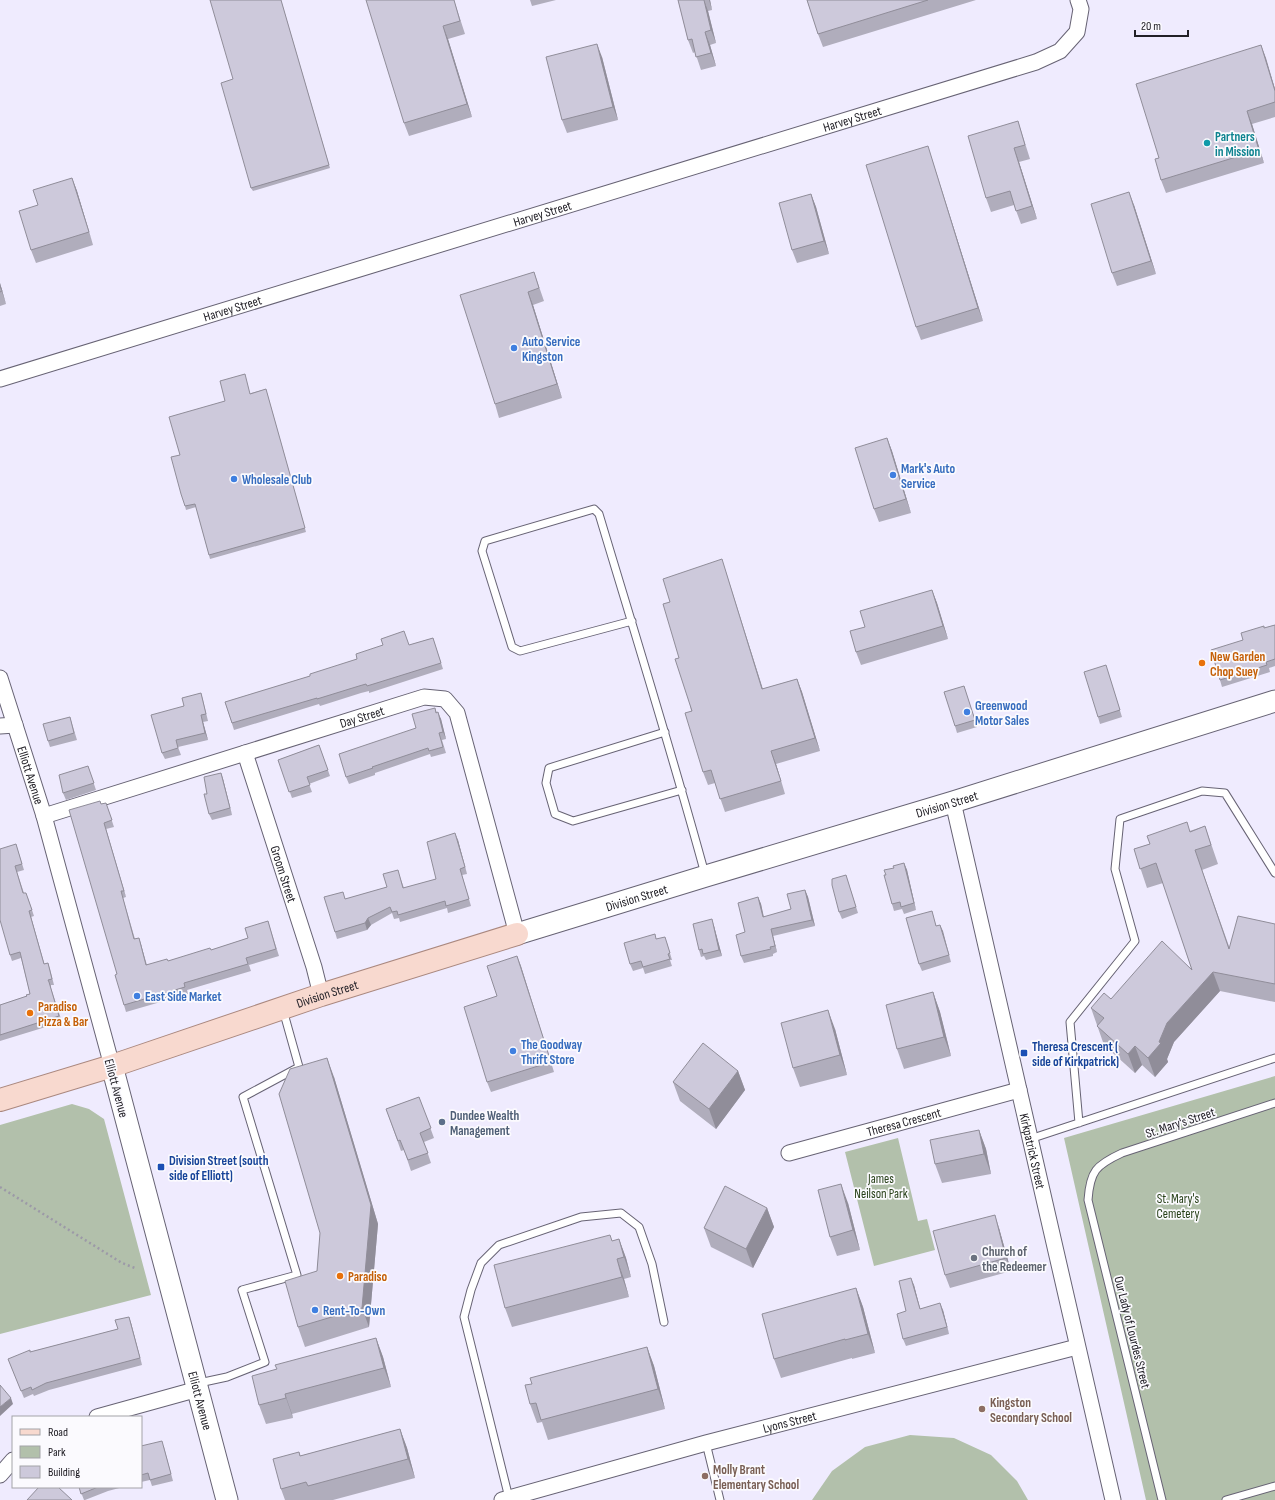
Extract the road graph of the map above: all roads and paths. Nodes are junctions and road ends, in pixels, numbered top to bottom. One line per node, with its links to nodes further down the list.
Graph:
1 (1078, 0): 2 (street, Harvey Street)
2 (0, 379)
3 (632, 621): 3 (lane); 8 (lane)
4 (0, 678): 6 (street, Elliott Avenue)
5 (1275, 701): 11 (main road, Division Street)
6 (15, 725): 7 (street); 12 (street, Elliott Avenue)
7 (0, 726)
8 (665, 732): 10 (lane); 10 (lane)
9 (245, 753): 12 (street, Day Street); 15 (street, Day Street); 16 (street, Groom Street)
10 (682, 790): 14 (lane)
11 (953, 802): 14 (main road, Division Street); 20 (street, Kirkpatrick Street)
12 (44, 816): 19 (street, Elliott Avenue)
13 (1275, 873): 23 (lane)
14 (706, 876): 15 (main road, Division Street)
15 (517, 934): 16 (main road, Division Street)
16 (321, 995): 17 (main road, Division Street)
17 (282, 1008): 19 (main road, Division Street); 31 (lane)
18 (1275, 1058): 23 (lane)
19 (112, 1066): 21 (main road, Division Street); 31 (main road, Elliott Avenue)
20 (1019, 1090): 24 (street, Kirkpatrick Street); 25 (street, Theresa Crescent)
21 (0, 1100)
22 (1275, 1103): 26 (lane, St. Mary's Street)
23 (1079, 1122): 24 (lane)
24 (1030, 1138): 30 (street, Kirkpatrick Street)
25 (789, 1153)
26 (1095, 1170): 41 (lane, Our Lady of Lourdes Street)
27 (0, 1187): 28 (path)
28 (135, 1268)
29 (664, 1322): 37 (lane)
30 (1077, 1347): 33 (street, Lyons Street); 40 (street, Kirkpatrick Street)
31 (197, 1386): 32 (street); 38 (main road, Elliott Avenue)
32 (100, 1416)
33 (706, 1444): 37 (street, Lyons Street); 39 (lane)
34 (12, 1461): 35 (street)
35 (0, 1475)
36 (1275, 1486): 42 (lane)
37 (506, 1499)
38 (227, 1500)
39 (720, 1500)
40 (1113, 1500)
41 (1162, 1500)
42 (1226, 1500)

